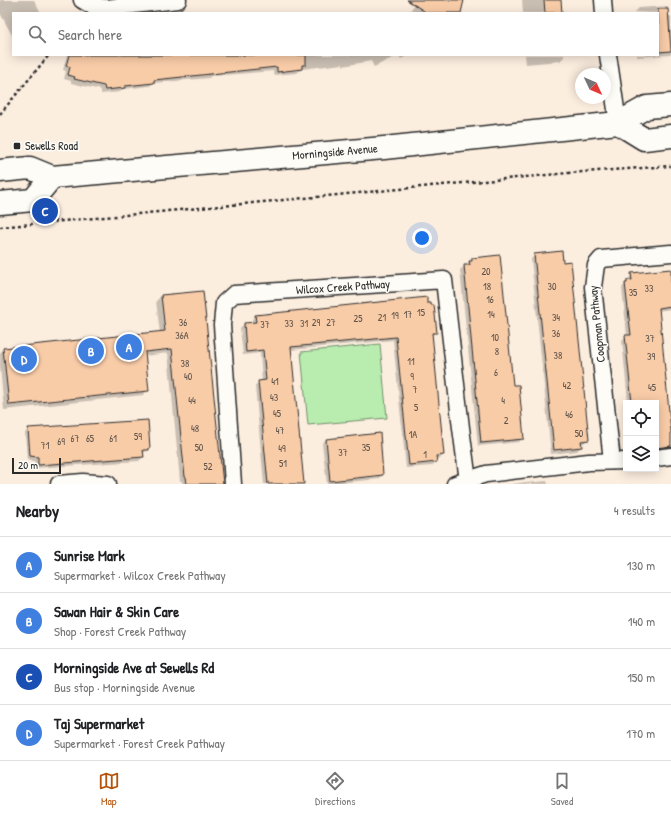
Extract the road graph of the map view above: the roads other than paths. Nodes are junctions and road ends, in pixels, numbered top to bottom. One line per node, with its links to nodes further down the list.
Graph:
1 (82, 0): 2 (street)
2 (178, 0)
3 (603, 0): 4 (street)
4 (604, 12)
5 (608, 56): 7 (street)
6 (671, 105): 7 (main road, Morningside Avenue)
7 (618, 123): 8 (main road); 10 (main road, Morningside Avenue)
8 (671, 136)
9 (0, 171): 10 (main road, Morningside Avenue)
10 (52, 177): 11 (main road)
11 (0, 203)
12 (671, 253): 15 (street, Coopman Pathway)
13 (671, 456): 14 (street)
14 (659, 458)
15 (619, 461): 16 (street)
16 (462, 482): 19 (street, Wilcox Creek Pathway)
17 (59, 484): 18 (street)
18 (108, 484)
19 (233, 484)

